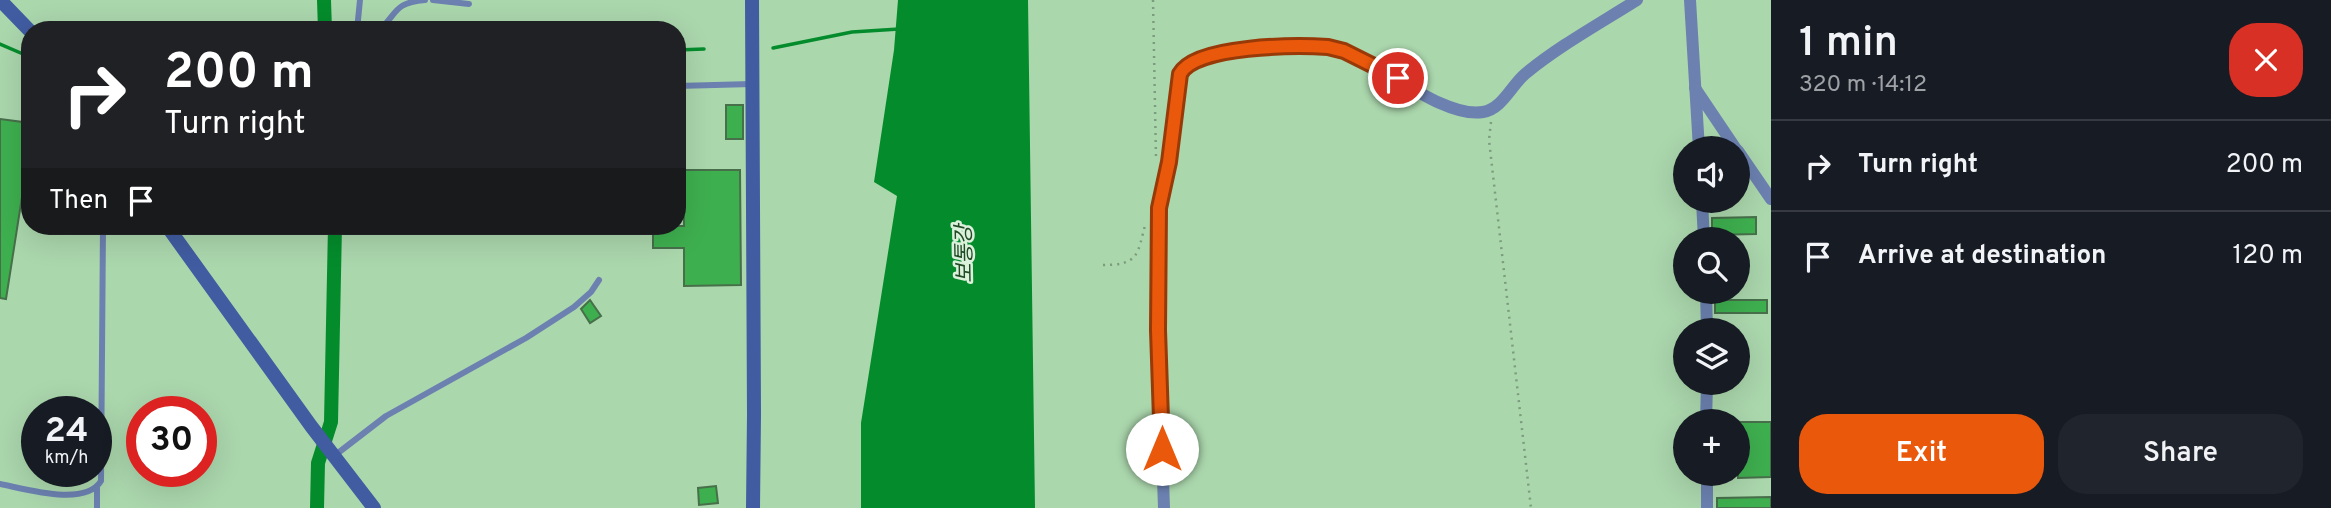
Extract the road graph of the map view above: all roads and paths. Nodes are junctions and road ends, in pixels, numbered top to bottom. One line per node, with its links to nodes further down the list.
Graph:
1 (0, 0): 12 (main road)
2 (360, 0): 10 (lane)
3 (425, 0): 11 (lane)
4 (433, 0): 9 (lane)
5 (752, 0): 13 (main road)
6 (1153, 0): 19 (path)
7 (1637, 0): 16 (street)
8 (1690, 0): 15 (street)
9 (469, 4)
10 (358, 21)
11 (386, 21)
12 (21, 22)
13 (752, 85): 14 (lane); 33 (main road)
14 (686, 86)
15 (1695, 88): 17 (street); 18 (street)
16 (1493, 109): 34 (street); 35 (path)
17 (1698, 136)
18 (1728, 136)
19 (1156, 160)
20 (1750, 169): 21 (street)
21 (1771, 199)
22 (1147, 217): 25 (path)
23 (103, 235): 30 (lane)
24 (173, 235): 27 (main road)
25 (1103, 265)
26 (599, 280): 27 (lane)
27 (334, 456): 32 (main road)
28 (0, 484): 30 (lane)
29 (1707, 486): 36 (street)
30 (97, 488): 31 (lane)
31 (97, 508)
32 (374, 508)
33 (752, 508)
34 (1164, 508)
35 (1531, 508)
36 (1707, 508)

